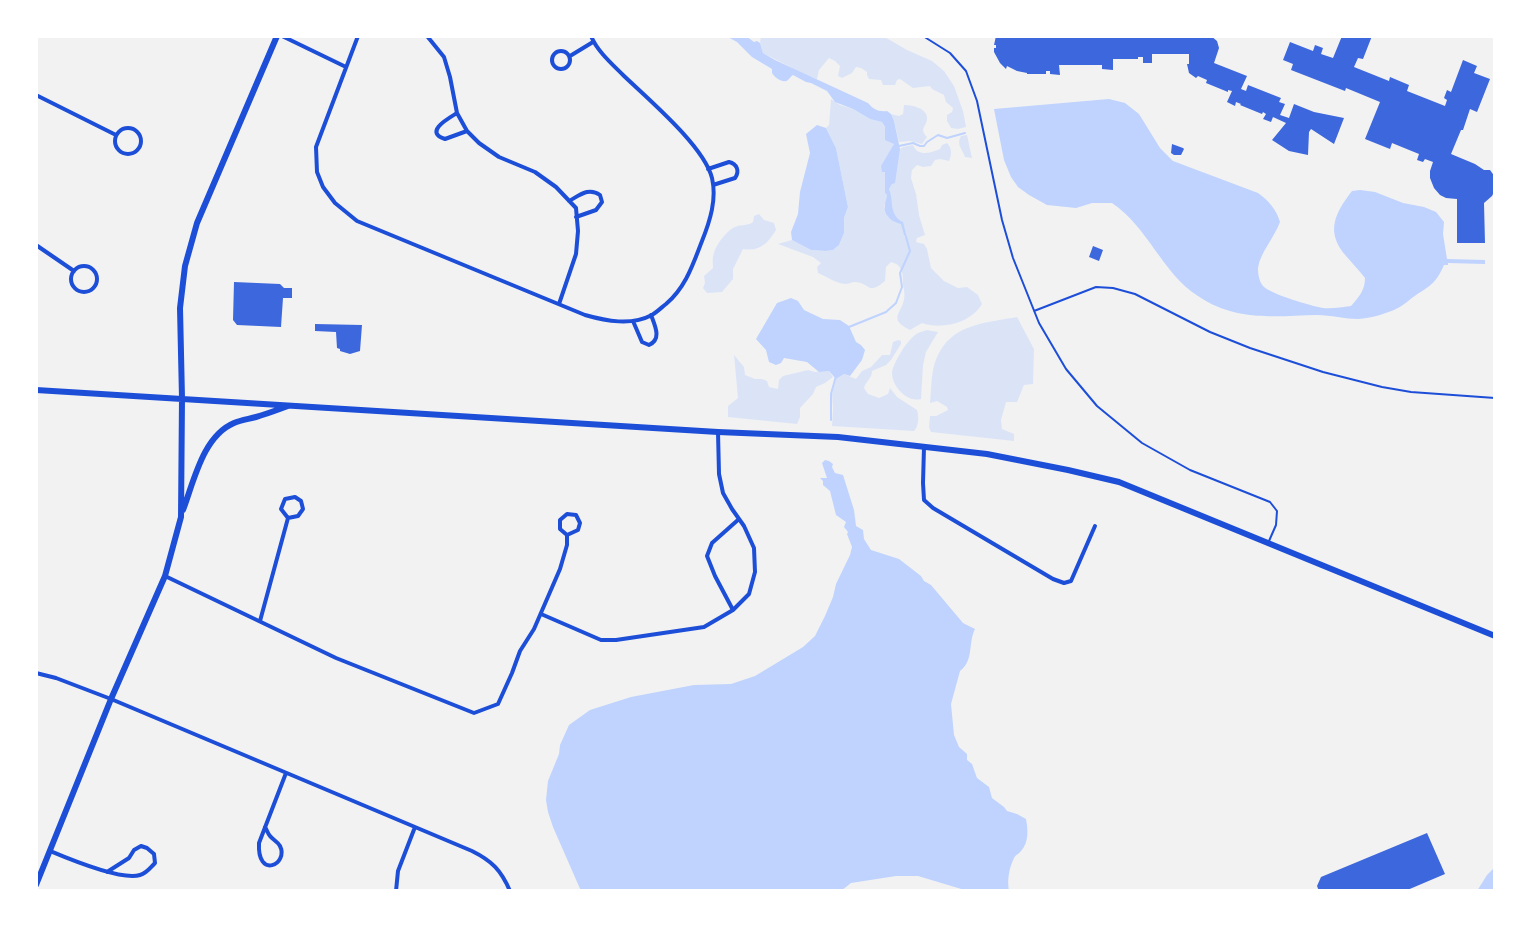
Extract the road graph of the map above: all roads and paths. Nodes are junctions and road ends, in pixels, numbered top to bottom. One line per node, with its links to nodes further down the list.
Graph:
1 (277, 36): 25 (main road)
2 (282, 36): 9 (street)
3 (358, 36): 9 (street)
4 (427, 36): 11 (street)
5 (591, 36): 7 (street)
6 (923, 36): 21 (lane)
7 (593, 42): 8 (street); 14 (street)
8 (570, 56): 8 (street)
9 (346, 67): 20 (street)
10 (36, 95): 13 (street)
11 (457, 113): 12 (street); 12 (street)
12 (467, 131): 16 (street)
13 (116, 135): 13 (street)
14 (708, 169): 15 (street); 15 (street)
15 (713, 185): 22 (street)
16 (569, 201): 17 (street); 17 (street)
17 (576, 217): 20 (street)
18 (36, 245): 19 (street)
19 (74, 271): 19 (street)
20 (558, 304): 23 (street)
21 (1034, 311): 26 (lane); 35 (lane)
22 (651, 315): 23 (street); 23 (street)
23 (633, 321)
24 (36, 390): 25 (main road)
25 (182, 398): 27 (main road); 30 (main road)
26 (1495, 398)
27 (291, 405): 28 (main road); 30 (main road)
28 (718, 432): 29 (main road); 32 (street)
29 (924, 447): 33 (street); 35 (main road)
30 (181, 517): 36 (main road)
31 (288, 518): 31 (street); 39 (street)
32 (739, 519): 37 (street); 37 (street)
33 (1095, 526)
34 (567, 535): 34 (street); 38 (street)
35 (1268, 544): 40 (main road)
36 (165, 576): 39 (street); 42 (main road)
37 (733, 610): 38 (street)
38 (541, 614): 39 (street)
39 (260, 621)
40 (1495, 636)
41 (36, 673): 42 (street)
42 (111, 699): 43 (street); 46 (main road)
43 (286, 773): 44 (street); 45 (street)
44 (265, 827): 44 (street)
45 (415, 827): 49 (street); 50 (street)
46 (50, 851): 47 (street); 48 (main road)
47 (107, 872): 47 (street)
48 (36, 885)
49 (396, 891)
50 (510, 891)

